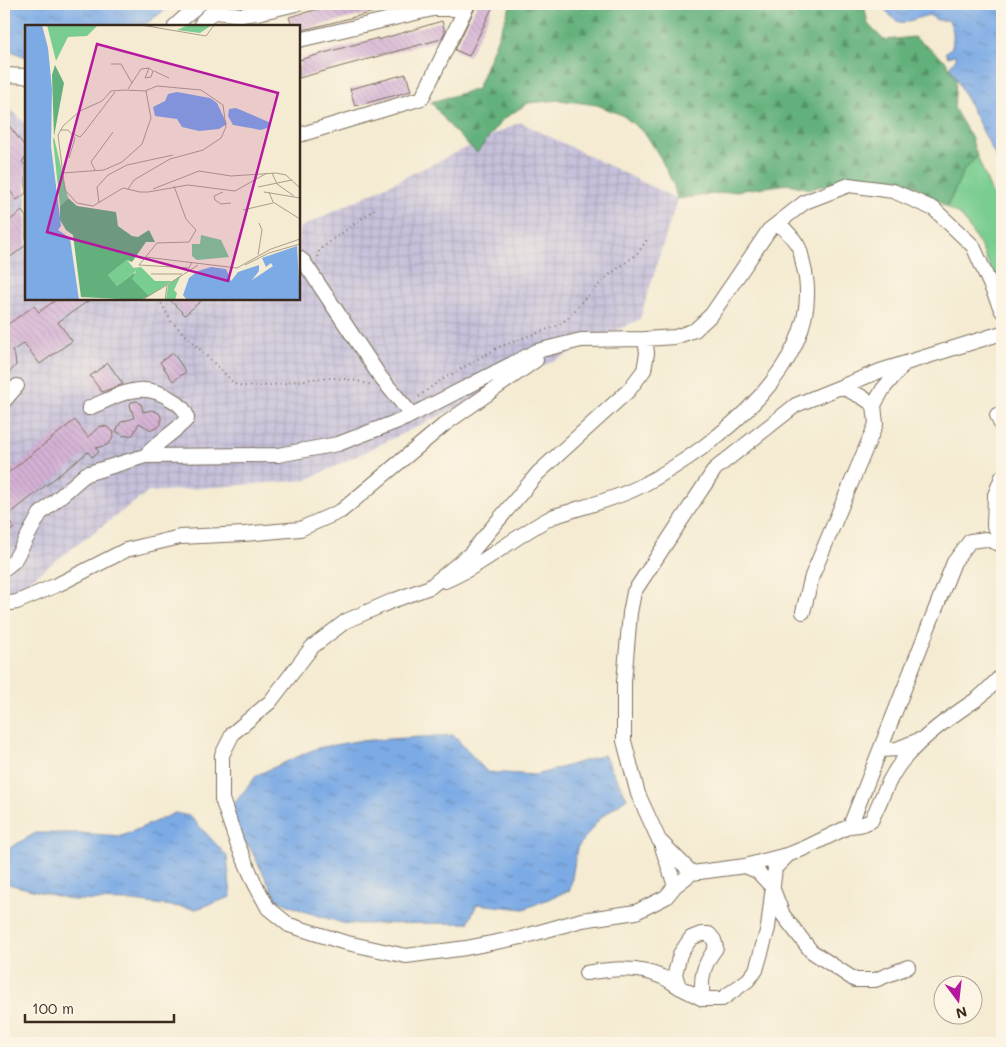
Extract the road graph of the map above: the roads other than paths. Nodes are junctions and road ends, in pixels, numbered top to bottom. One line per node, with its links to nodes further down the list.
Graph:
1 (199, 4): 4 (lane)
2 (296, 4): 5 (lane)
3 (466, 6): 6 (lane); 9 (lane)
4 (176, 25)
5 (202, 25)
6 (300, 40)
7 (4, 75): 8 (lane)
8 (25, 76)
9 (300, 135)
10 (779, 223): 12 (lane); 14 (lane); 28 (lane)
11 (300, 259): 22 (lane)
12 (1002, 311)
13 (1002, 333): 16 (lane)
14 (645, 340): 15 (lane); 28 (lane)
15 (555, 347): 22 (lane); 29 (lane)
16 (904, 364): 18 (lane); 20 (lane)
17 (17, 386): 19 (lane)
18 (842, 387): 20 (lane); 35 (lane)
19 (4, 401)
20 (874, 405): 30 (lane)
21 (89, 408): 23 (lane)
22 (412, 415): 23 (lane)
23 (145, 456): 27 (lane)
24 (1002, 478): 25 (lane)
25 (1002, 538)
26 (1002, 545): 33 (lane)
27 (4, 569)
28 (430, 587): 39 (lane)
29 (4, 604)
30 (803, 612)
31 (1002, 675): 32 (lane)
32 (925, 738): 33 (lane); 34 (lane)
33 (881, 750): 34 (lane)
34 (850, 826): 36 (lane)
35 (659, 840): 38 (lane); 39 (lane)
36 (790, 854): 37 (lane); 40 (lane)
37 (745, 866): 38 (lane); 40 (lane)
38 (692, 873): 39 (lane)
39 (675, 886)
40 (772, 888): 41 (lane); 44 (lane)
41 (908, 967)
42 (586, 973): 43 (lane)
43 (679, 987): 44 (lane); 44 (lane)
44 (703, 999)

